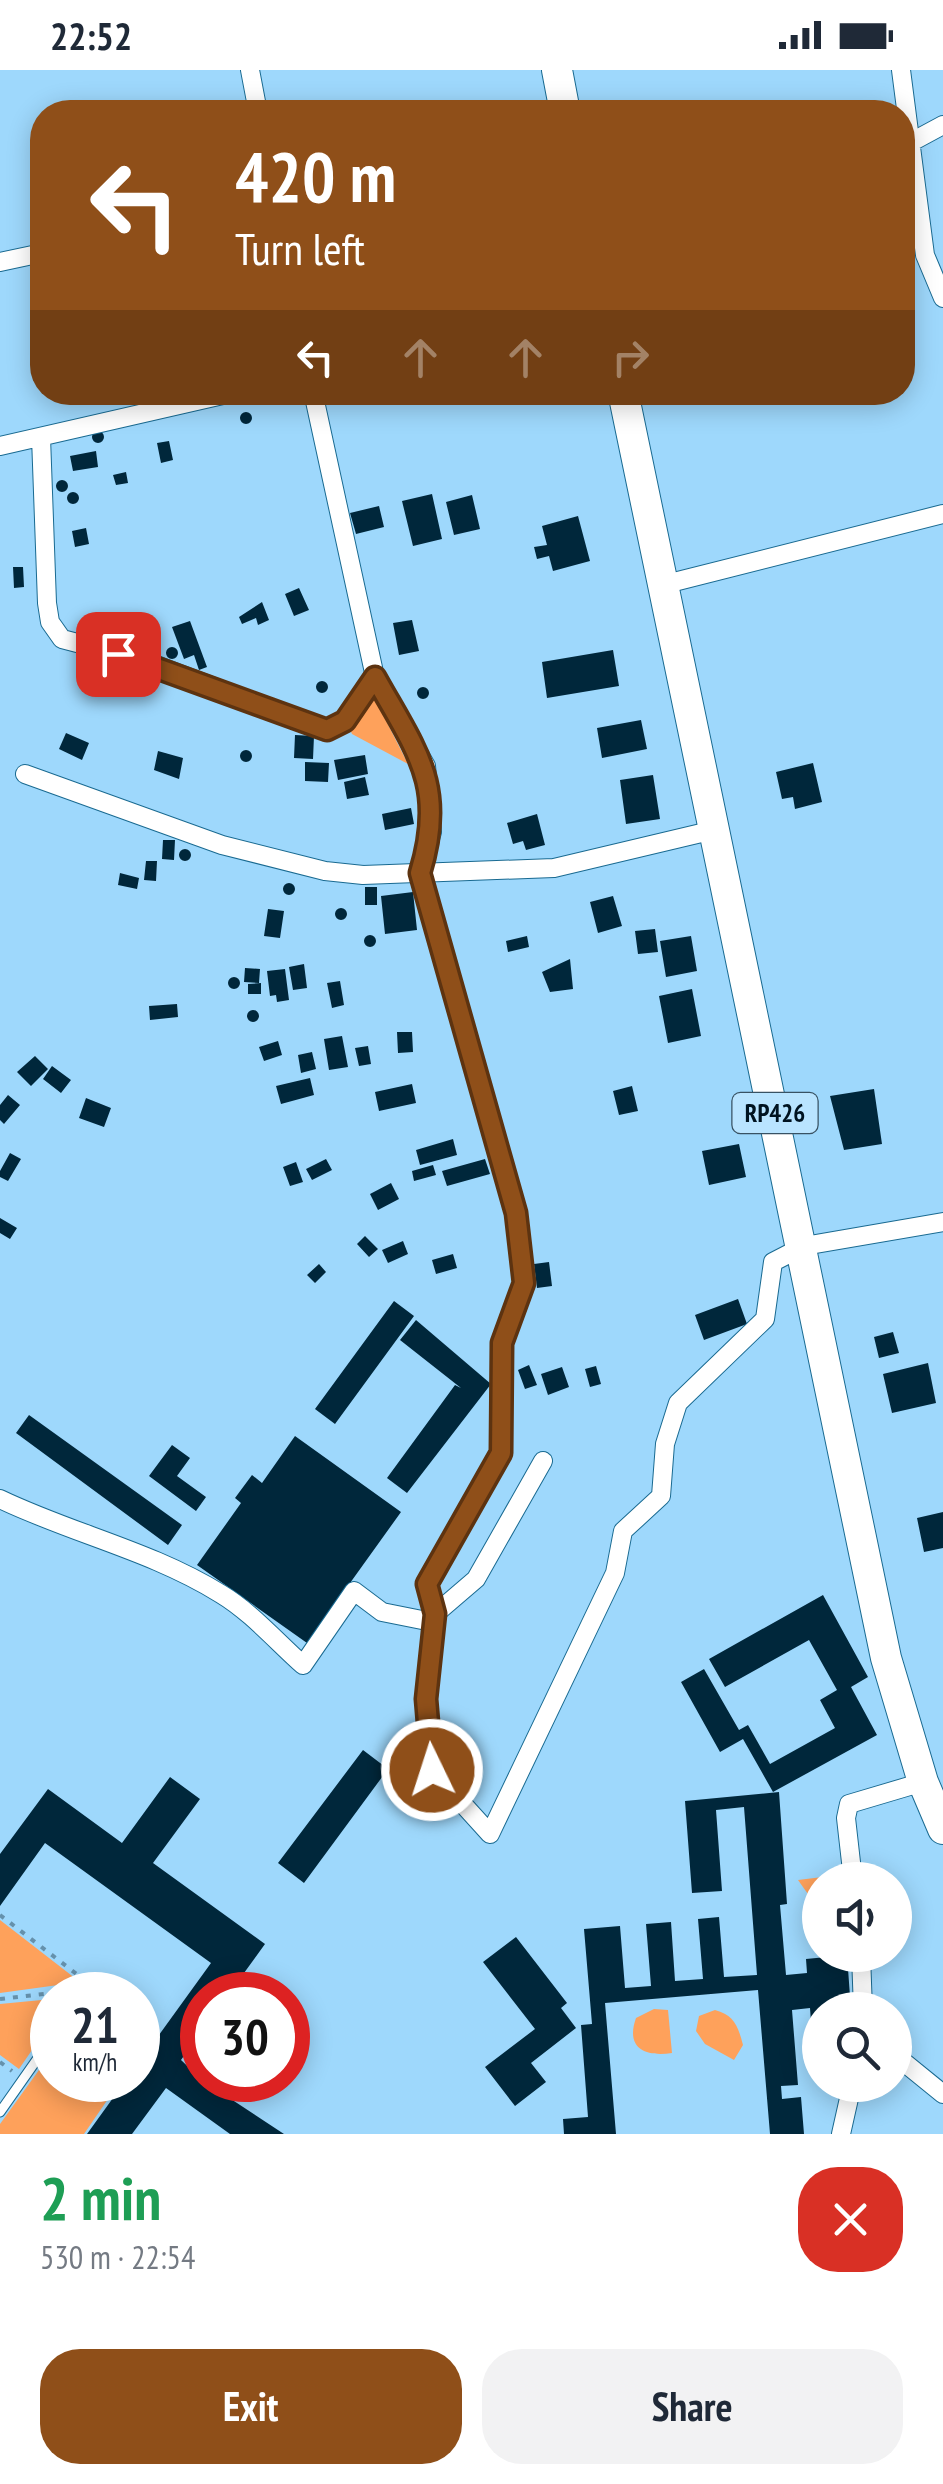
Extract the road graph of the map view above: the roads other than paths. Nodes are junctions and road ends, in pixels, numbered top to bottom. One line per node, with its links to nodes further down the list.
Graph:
1 (250, 70): 4 (street)
2 (557, 70): 5 (main road)
3 (901, 70): 6 (street)
4 (256, 100)
5 (563, 100)
6 (903, 100)
7 (943, 125): 8 (street)
8 (915, 141)
9 (915, 194): 12 (street)
10 (30, 256): 11 (street)
11 (0, 262)
12 (943, 298)
13 (180, 405): 16 (street)
14 (316, 405): 20 (street)
15 (626, 405): 19 (main road, RP426)
16 (41, 437): 17 (street); 20 (street)
17 (0, 446)
18 (943, 514): 19 (street)
19 (662, 585): 22 (main road, RP426)
20 (375, 677): 23 (street)
21 (25, 774): 23 (street)
22 (714, 830): 23 (street); 25 (main road, RP426)
23 (420, 873): 28 (street)
24 (943, 1222): 25 (street)
25 (804, 1246): 28 (street); 29 (main road, RP426)
26 (543, 1461): 28 (street)
27 (0, 1499): 28 (street)
28 (435, 1614)
29 (923, 1782): 30 (main road, RP426); 31 (street)
30 (943, 1830)
31 (851, 1862)
32 (30, 2069): 36 (lane)
33 (912, 2069): 34 (street)
34 (943, 2094)
35 (848, 2102): 37 (street)
36 (0, 2112)
37 (841, 2134)

